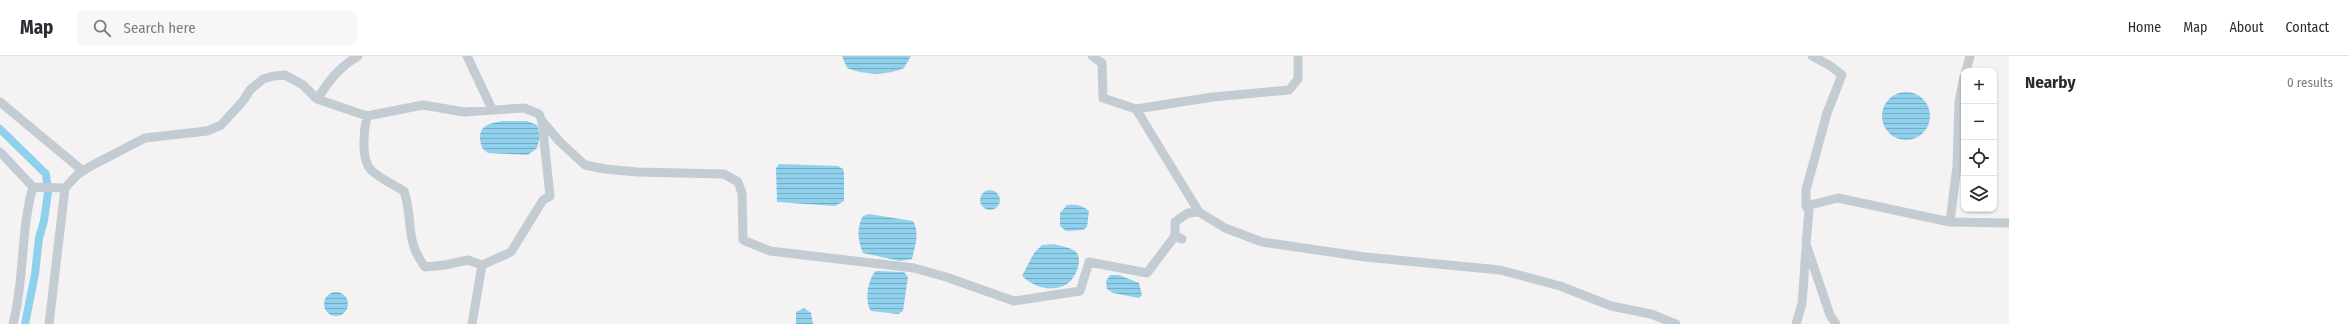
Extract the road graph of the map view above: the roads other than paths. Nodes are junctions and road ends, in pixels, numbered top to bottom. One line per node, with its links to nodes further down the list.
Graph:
1 (358, 56): 9 (street)
2 (467, 56): 11 (street)
3 (1092, 56): 12 (street)
4 (1298, 56): 12 (street)
5 (1812, 56): 19 (street)
6 (1970, 56): 7 (street)
7 (1967, 68)
8 (1961, 92): 21 (street)
9 (317, 99): 13 (street); 16 (street)
10 (0, 102): 16 (street)
11 (492, 109): 13 (street); 14 (street)
12 (1136, 109): 20 (street)
13 (367, 116): 24 (street)
14 (542, 121): 20 (street); 24 (street)
15 (0, 152): 17 (street)
16 (83, 171): 18 (street)
17 (33, 187): 18 (street); 25 (street)
18 (62, 188): 26 (street)
19 (1806, 206): 21 (street); 23 (street)
20 (1199, 212): 28 (street)
21 (1950, 222): 22 (street)
22 (2009, 223)
23 (1806, 244): 29 (street); 30 (street)
24 (482, 265): 27 (street)
25 (12, 324)
26 (49, 324)
27 (472, 324)
28 (1676, 324)
29 (1796, 324)
30 (1836, 324)

